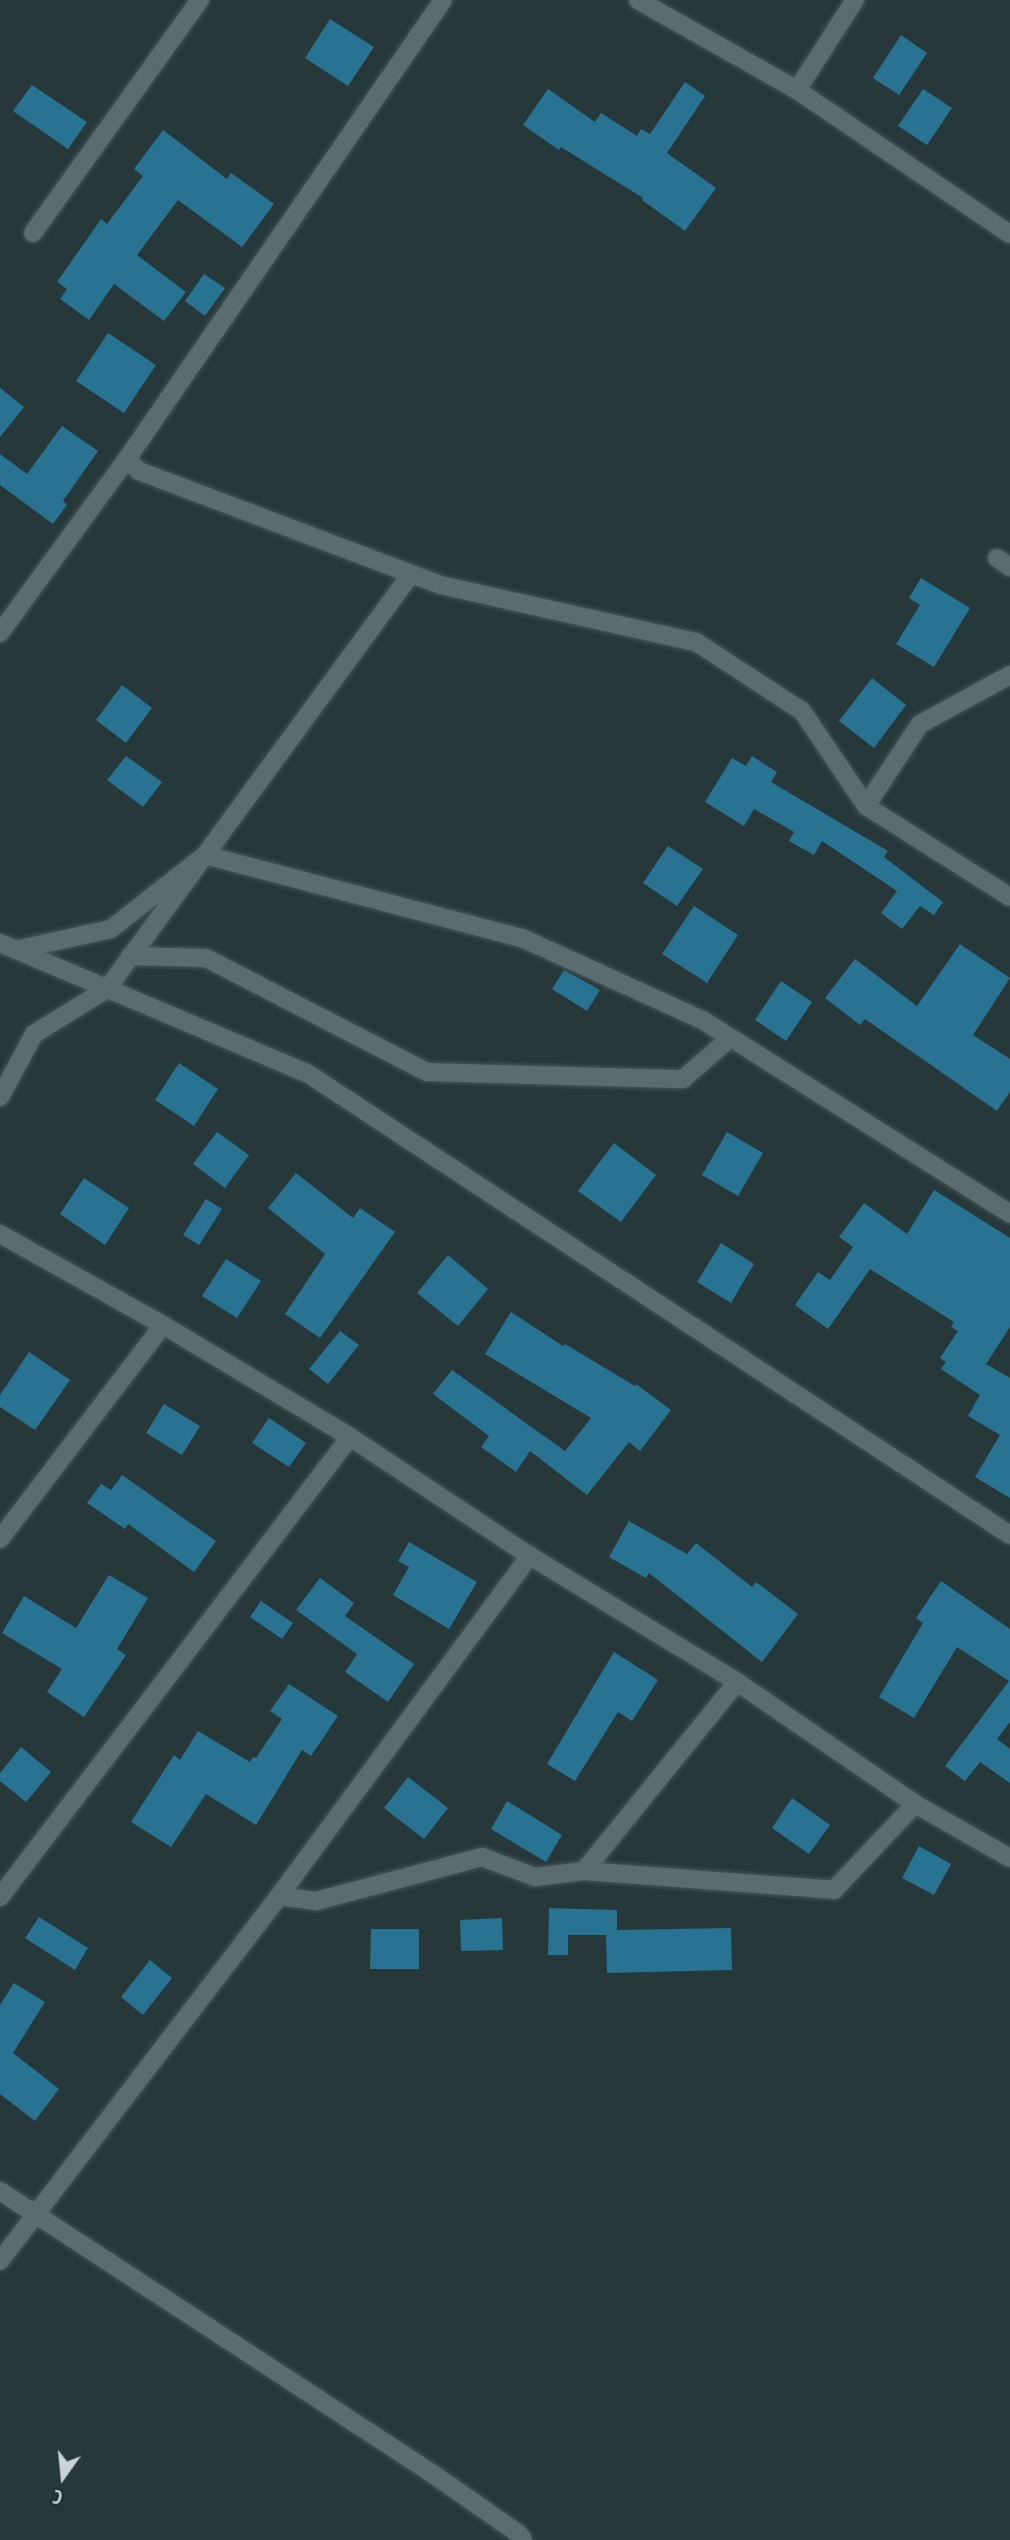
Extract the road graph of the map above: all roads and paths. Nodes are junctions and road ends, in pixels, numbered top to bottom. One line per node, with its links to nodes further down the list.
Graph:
1 (200, 0): 6 (street)
2 (443, 0): 8 (street)
3 (638, 0): 5 (street)
4 (855, 0): 5 (street)
5 (797, 90): 7 (street)
6 (33, 233)
7 (1010, 234)
8 (127, 460): 9 (street); 10 (street)
9 (411, 574): 12 (street); 13 (street)
10 (0, 633)
11 (1010, 675): 12 (street)
12 (866, 806): 14 (street)
13 (205, 855): 15 (street); 16 (street); 18 (street)
14 (1010, 897)
15 (8, 946): 17 (street)
16 (130, 956): 17 (street); 18 (street)
17 (107, 989): 19 (street); 24 (street)
18 (730, 1038): 20 (street)
19 (0, 1097)
20 (1010, 1214)
21 (0, 1234): 22 (street)
22 (163, 1325): 23 (street); 25 (street)
23 (350, 1437): 26 (street); 32 (street)
24 (1010, 1535)
25 (0, 1539)
26 (530, 1556): 27 (street); 31 (street)
27 (737, 1682): 28 (street); 30 (street)
28 (915, 1804): 29 (street); 30 (street)
29 (1010, 1858)
30 (584, 1871): 31 (street)
31 (279, 1896): 34 (street)
32 (0, 1898)
33 (0, 2191): 34 (street)
34 (35, 2215): 35 (street); 36 (street)
35 (0, 2260)
36 (523, 2540)

